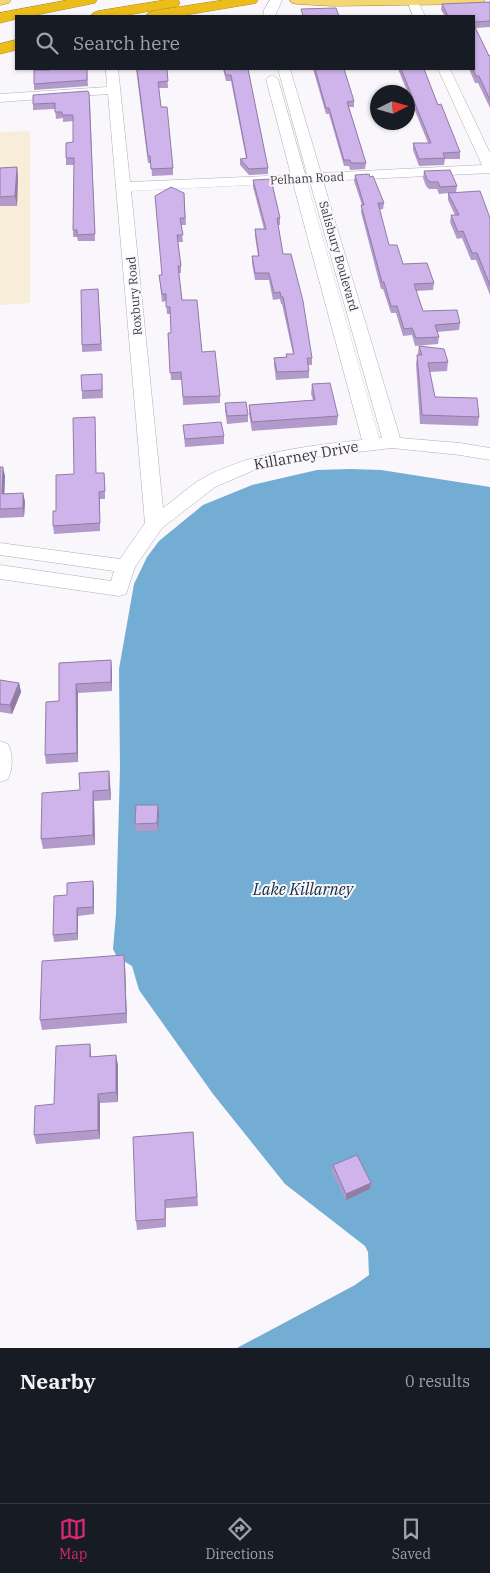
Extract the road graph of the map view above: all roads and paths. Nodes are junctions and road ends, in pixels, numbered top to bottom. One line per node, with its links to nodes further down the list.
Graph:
1 (0, 0): 2 (main road)
2 (4, 0)
3 (90, 0): 16 (highway)
4 (139, 0): 11 (highway)
5 (188, 0): 12 (highway)
6 (276, 0): 14 (street)
7 (297, 0): 9 (main road)
8 (478, 0): 9 (main road)
9 (412, 1): 15 (street)
10 (256, 3): 13 (highway)
11 (63, 15)
12 (104, 15)
13 (159, 15)
14 (269, 15)
15 (419, 15)
16 (0, 18)
17 (15, 25): 18 (highway)
18 (0, 29)
19 (15, 34): 20 (highway)
20 (0, 38)
21 (15, 45): 22 (highway)
22 (0, 49)
23 (112, 70): 27 (street, Roxbury Road)
24 (270, 70): 30 (street, Salisbury Boulevard)
25 (284, 70): 31 (street, Salisbury Boulevard)
26 (444, 70): 29 (street)
27 (114, 90): 28 (street); 32 (street, Roxbury Road)
28 (0, 98)
29 (490, 168): 31 (street, Pelham Road)
30 (299, 178): 31 (street, Pelham Road); 32 (street, Pelham Road); 34 (street, Salisbury Boulevard)
31 (316, 178): 33 (street, Salisbury Boulevard)
32 (124, 187): 36 (street, Roxbury Road)
33 (392, 443): 34 (street, Killarney Drive); 35 (street, Killarney Drive)
34 (372, 444): 36 (street, Killarney Drive)
35 (490, 454)
36 (155, 524): 38 (street, Killarney Drive)
37 (0, 549): 38 (street)
38 (125, 566): 39 (street, Killarney Drive)
39 (0, 572)
40 (0, 750): 41 (street)
41 (0, 773)

